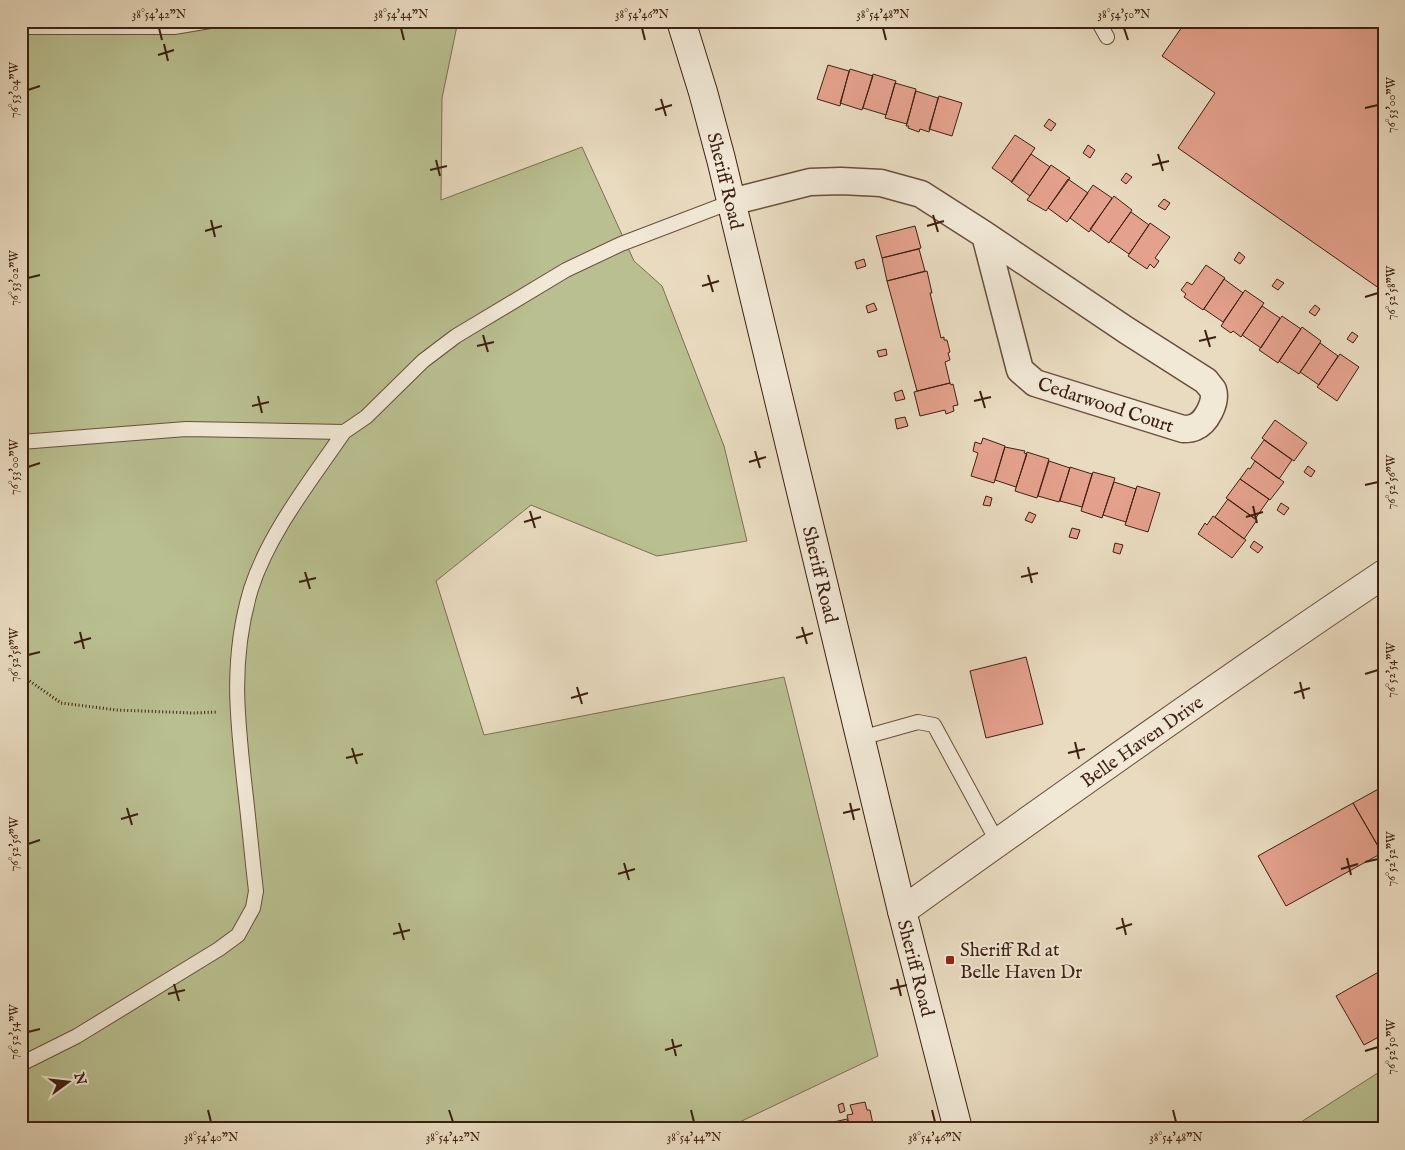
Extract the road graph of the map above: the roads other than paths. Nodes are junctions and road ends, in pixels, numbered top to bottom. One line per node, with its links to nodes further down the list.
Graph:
1 (210, 21): 4 (lane)
2 (681, 21): 6 (main road, Sheriff Road)
3 (1098, 21): 5 (lane)
4 (21, 27)
5 (1107, 37)
6 (731, 202): 7 (street, Cedarwood Court); 8 (lane); 11 (main road, Sheriff Road)
7 (985, 235): 7 (street, Cedarwood Court)
8 (344, 432): 9 (lane); 14 (lane)
9 (21, 442)
10 (1384, 574): 12 (main road, Belle Haven Drive)
11 (860, 738): 12 (lane); 13 (main road, Sheriff Road)
12 (998, 843): 13 (main road, Belle Haven Drive)
13 (902, 911): 15 (main road, Sheriff Road)
14 (21, 1064)
15 (958, 1129)

